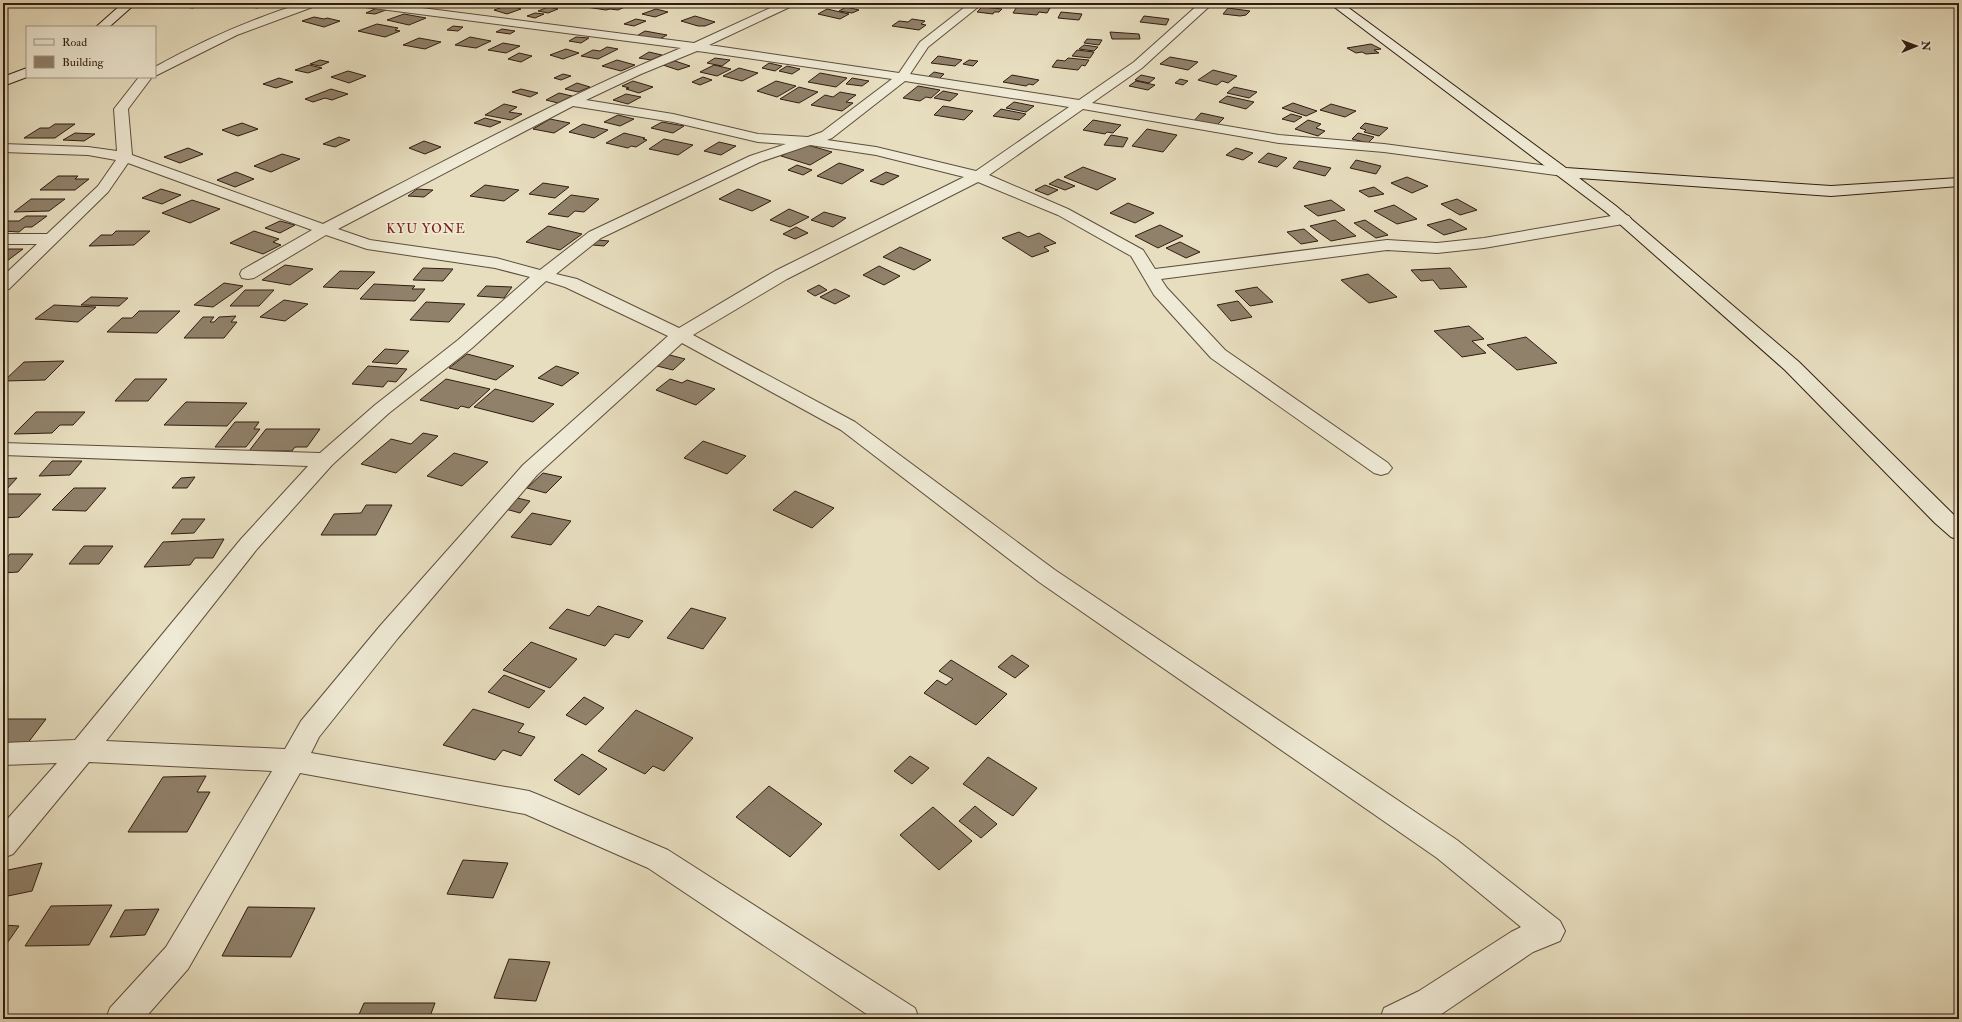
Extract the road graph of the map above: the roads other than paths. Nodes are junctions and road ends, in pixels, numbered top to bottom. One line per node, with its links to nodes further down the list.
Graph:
1 (130, 3): 8 (street)
2 (314, 3): 10 (street)
3 (357, 3): 9 (street)
4 (786, 3): 9 (street)
5 (977, 3): 12 (street)
6 (1206, 3): 16 (street)
7 (1335, 3): 20 (street)
8 (103, 26)
9 (695, 47): 12 (street); 15 (street)
10 (156, 71)
11 (26, 72): 14 (street)
12 (902, 77): 16 (street); 17 (street)
13 (145, 78): 19 (street)
14 (3, 82)
15 (572, 102): 17 (street); 24 (street)
16 (1080, 105): 20 (street); 21 (street)
17 (808, 141): 21 (street); 29 (street)
18 (3, 148): 19 (street)
19 (125, 157): 24 (street); 26 (street)
20 (1563, 172): 22 (street); 23 (street)
21 (978, 176): 28 (street); 31 (street)
22 (1959, 182)
23 (1623, 219): 28 (street); 35 (street)
24 (325, 229): 27 (street); 29 (street)
25 (3, 239): 26 (street)
26 (51, 239): 30 (street)
27 (248, 274)
28 (1150, 275): 34 (street)
29 (542, 276): 31 (street); 33 (street)
30 (3, 284)
31 (680, 335): 38 (street); 42 (street)
32 (3, 449): 33 (street)
33 (325, 460): 36 (street)
34 (1381, 468)
35 (1959, 532)
36 (82, 751): 37 (street); 38 (street); 39 (street)
37 (3, 754)
38 (293, 761): 40 (street); 41 (street)
39 (3, 845)
40 (122, 1019)
41 (903, 1019)
42 (1396, 1019)

